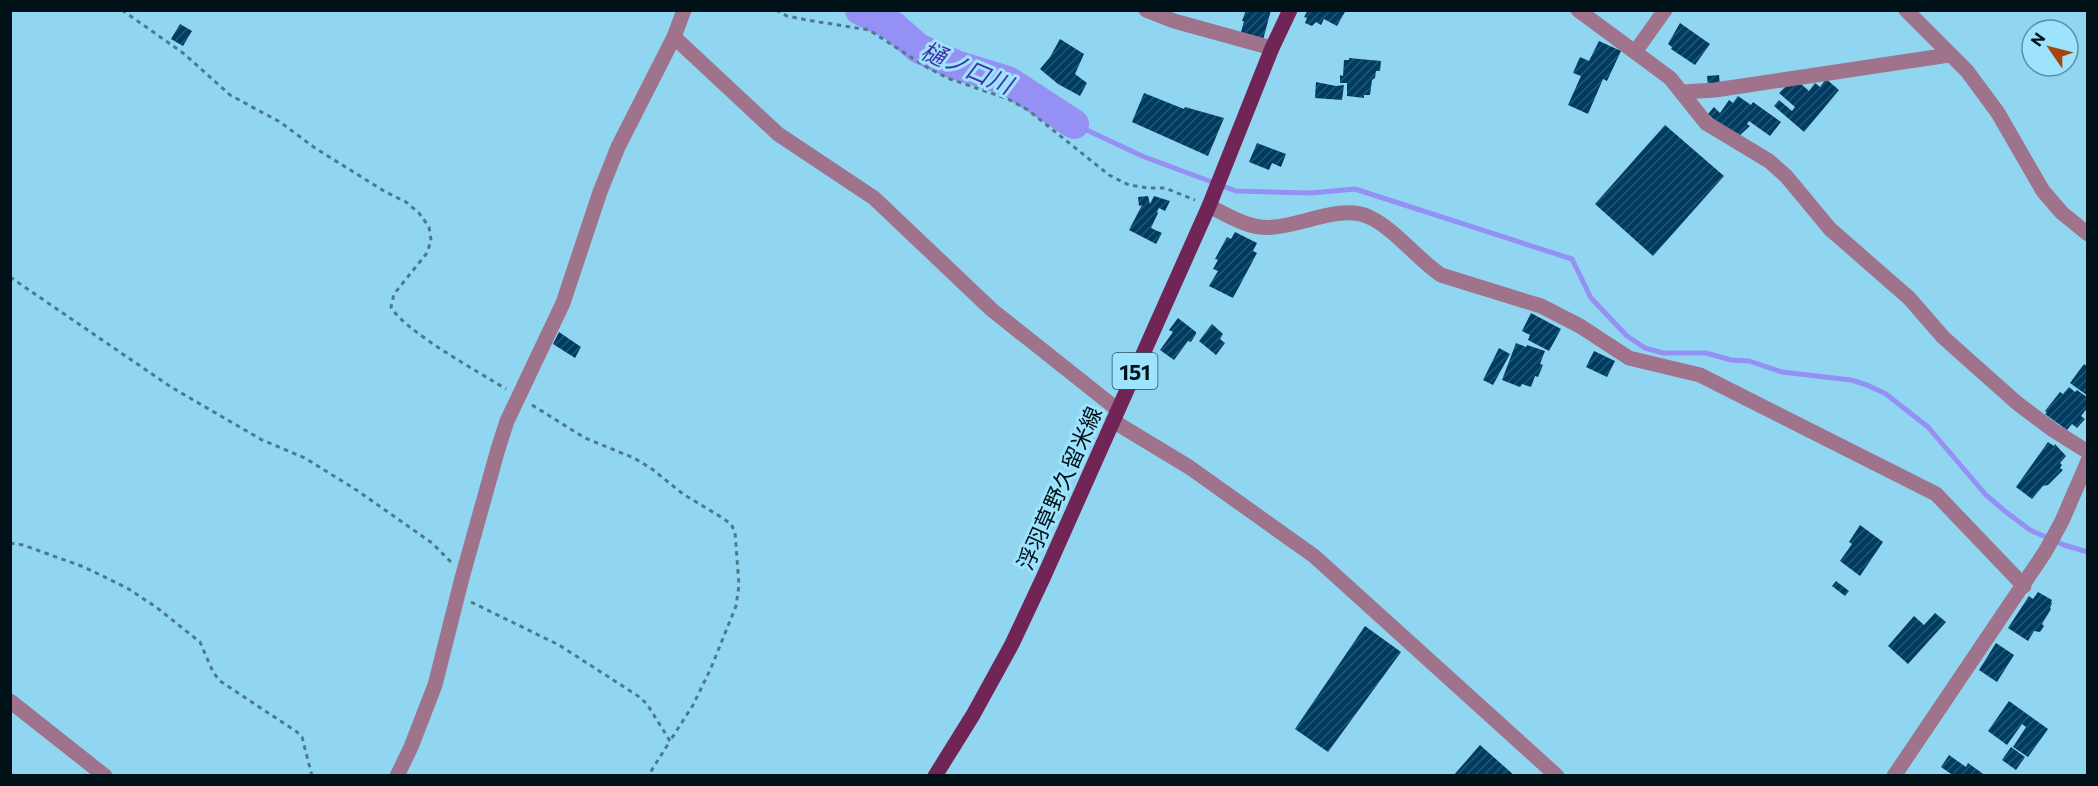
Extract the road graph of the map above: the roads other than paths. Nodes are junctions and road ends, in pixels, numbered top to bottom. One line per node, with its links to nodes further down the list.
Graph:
1 (684, 10): 7 (street)
2 (1146, 10): 8 (street)
3 (1290, 10): 8 (main road, 浮羽草野久留米線 / 151)
4 (1578, 10): 9 (street)
5 (1665, 10): 9 (street)
6 (1906, 10): 10 (street)
7 (674, 37): 14 (street); 20 (street)
8 (1272, 48): 12 (main road, 浮羽草野久留米線 / 151)
9 (1635, 52): 11 (street)
10 (1949, 55): 11 (street); 13 (street)
11 (1683, 92): 15 (street)
12 (1210, 202): 14 (main road, 浮羽草野久留米線 / 151); 17 (street)
13 (2088, 234)
14 (1115, 416): 21 (main road, 浮羽草野久留米線 / 151); 22 (street)
15 (2088, 452)
16 (2088, 461): 17 (street)
17 (2024, 586): 23 (street)
18 (10, 700): 19 (street)
19 (105, 776)
20 (397, 776)
21 (935, 776)
22 (1557, 776)
23 (1894, 776)

